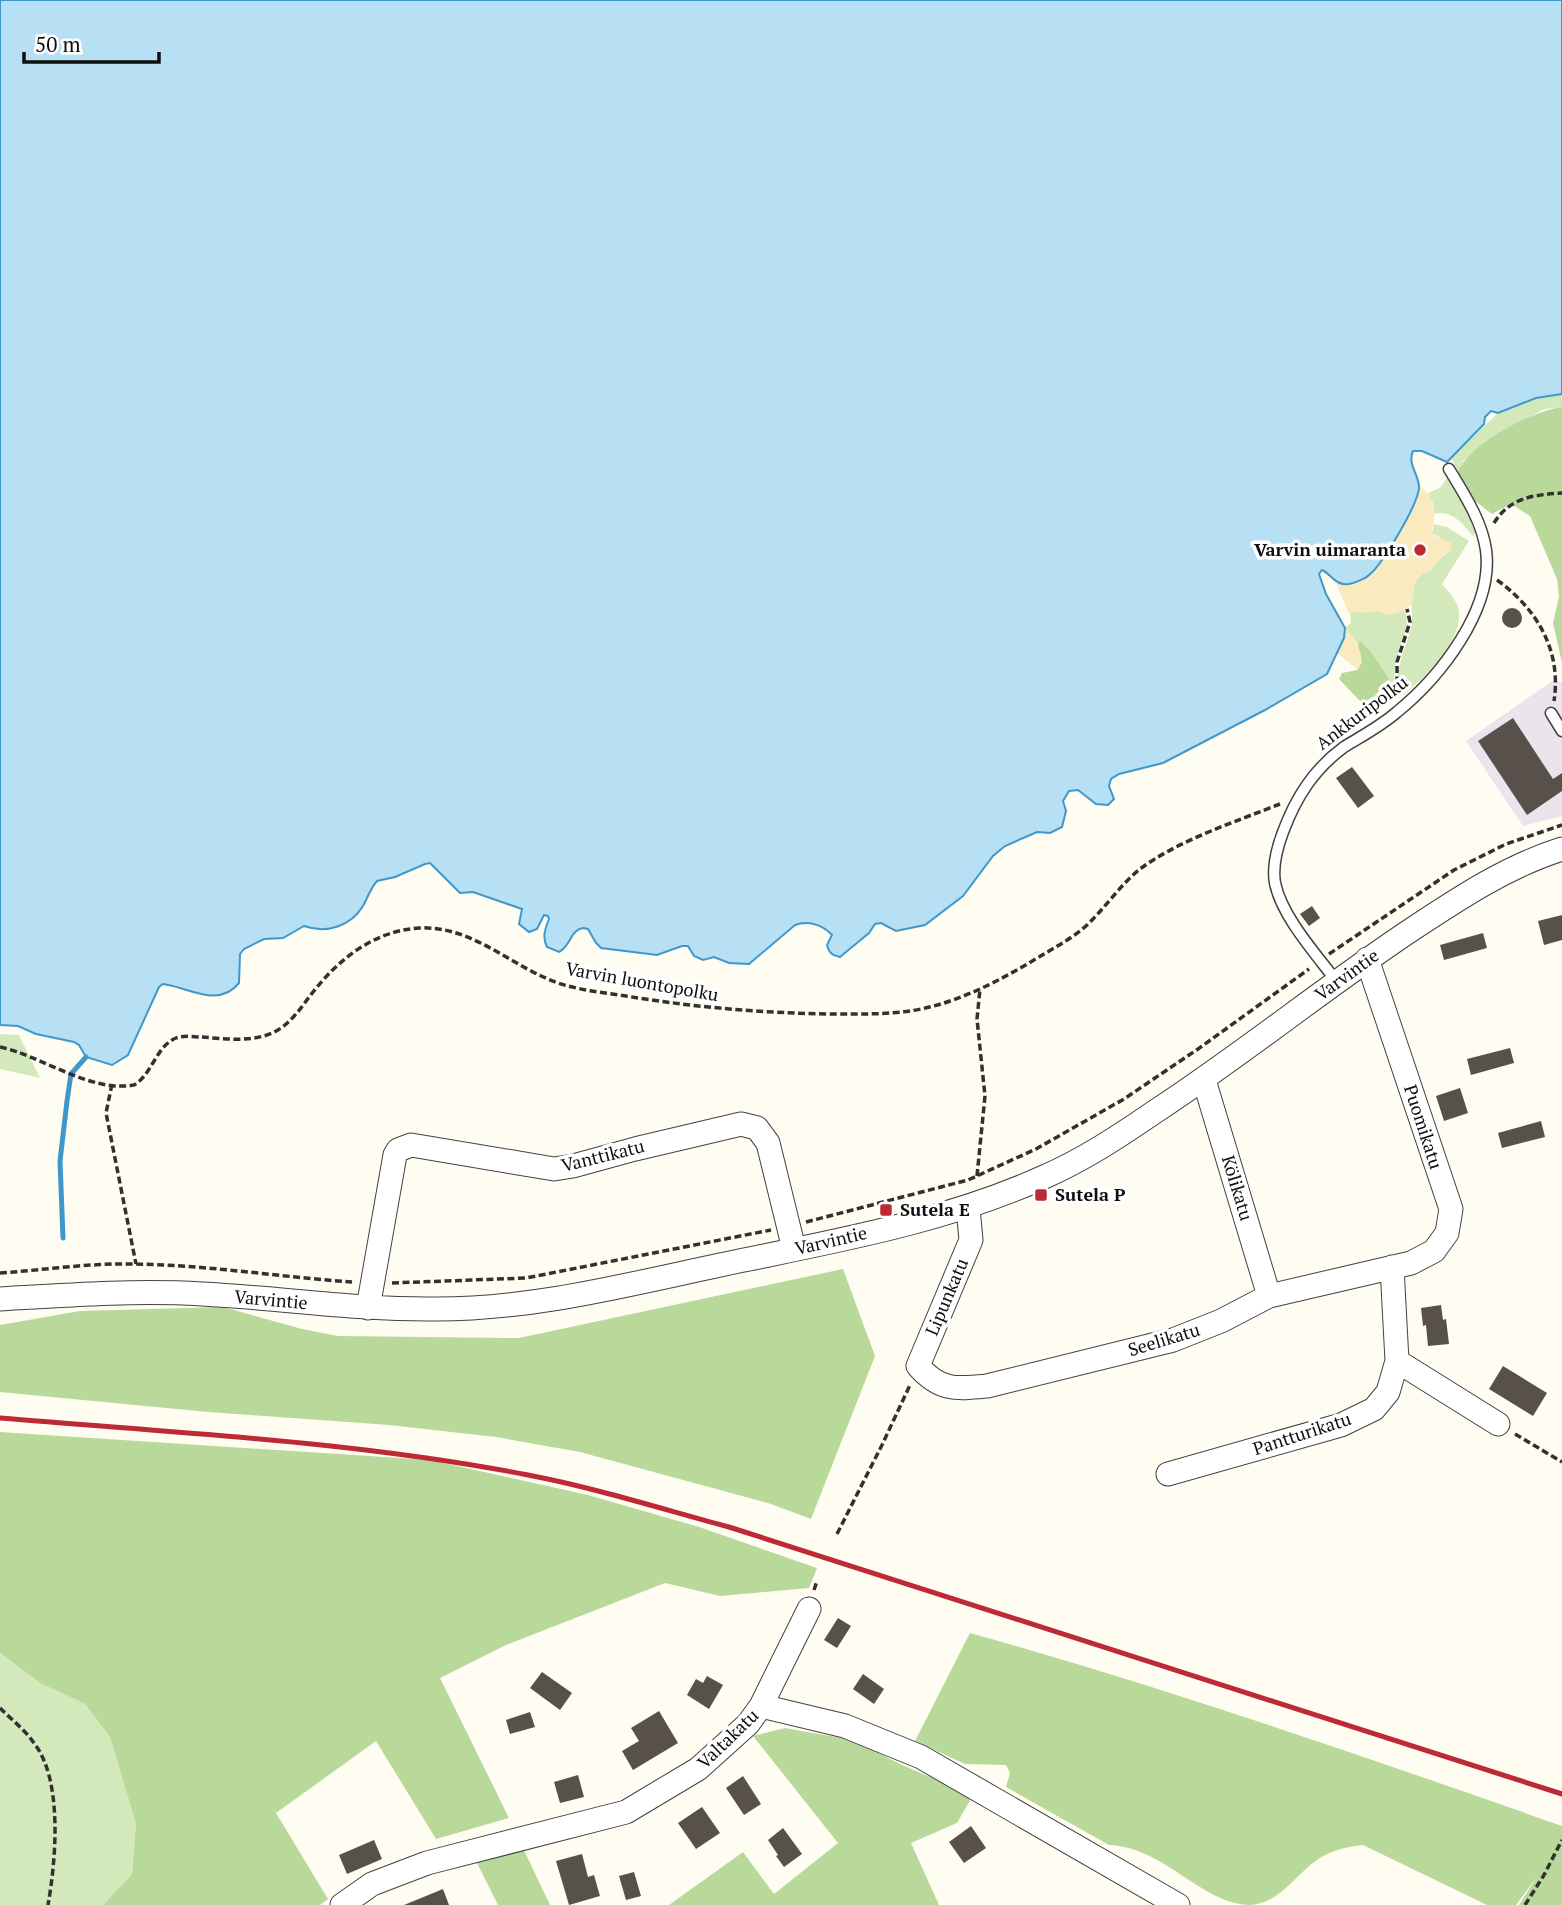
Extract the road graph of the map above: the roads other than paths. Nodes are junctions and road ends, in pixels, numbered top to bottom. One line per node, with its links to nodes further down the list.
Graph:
1 (1449, 469): 6 (lane, Ankkuripolku)
2 (1551, 713): 3 (lane)
3 (1562, 731)
4 (1562, 849): 5 (street, Varvintie)
5 (1367, 959): 6 (street, Varvintie); 10 (street, Puomikatu)
6 (1337, 982): 7 (street, Varvintie)
7 (1204, 1080): 8 (street, Varvintie); 11 (street, Kölikatu)
8 (968, 1208): 9 (street, Varvintie); 15 (street, Lipunkatu)
9 (794, 1250): 13 (street, Varvintie); 13 (street, Vanttikatu)
10 (1392, 1267): 11 (street, Seelikatu); 14 (street, Pantturikatu)
11 (1269, 1296): 15 (street, Seelikatu)
12 (0, 1299): 13 (street, Varvintie)
13 (368, 1308)
14 (1397, 1361): 16 (street); 17 (street, Pantturikatu)
15 (924, 1373)
16 (1498, 1424)
17 (1168, 1474)
18 (809, 1608): 19 (street)
19 (761, 1706): 20 (street, Valtakatu); 21 (street, Valtakatu)
20 (342, 1905)
21 (1178, 1905)

